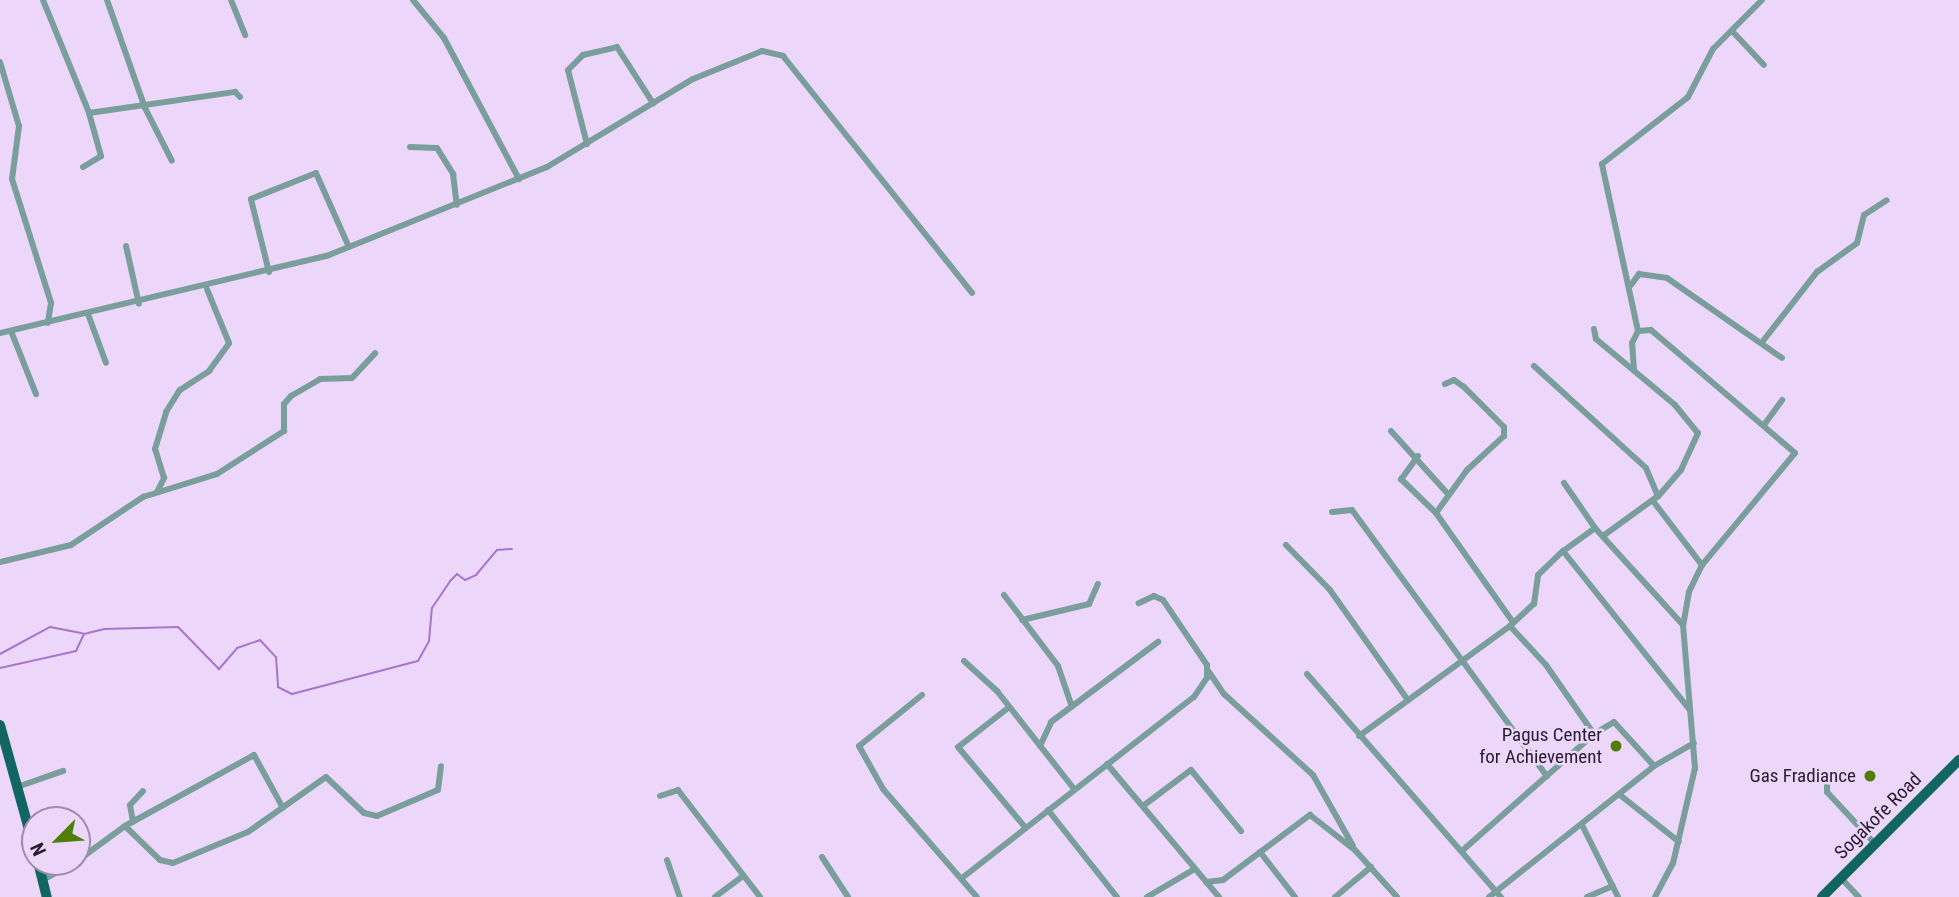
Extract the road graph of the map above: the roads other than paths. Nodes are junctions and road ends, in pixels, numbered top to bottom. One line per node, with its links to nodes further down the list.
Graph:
1 (43, 0): 13 (street)
2 (107, 0): 12 (street)
3 (231, 0): 7 (street)
4 (413, 0): 18 (street)
5 (1762, 0): 6 (street)
6 (1734, 32): 9 (street); 24 (street)
7 (245, 35)
8 (0, 62): 29 (street)
9 (1763, 65)
10 (240, 97): 12 (street)
11 (653, 103): 14 (street); 14 (street); 26 (street)
12 (145, 108): 13 (street); 16 (street)
13 (89, 113): 17 (street)
14 (587, 144): 18 (street)
15 (411, 147): 20 (street)
16 (172, 161)
17 (83, 167)
18 (519, 179): 20 (street)
19 (1886, 200): 34 (street)
20 (457, 205): 22 (street)
21 (126, 246): 27 (street)
22 (349, 247): 23 (street); 23 (street)
23 (270, 272): 25 (street)
24 (1631, 285): 32 (street); 34 (street)
25 (207, 289): 27 (street); 47 (street)
26 (972, 293)
27 (139, 304): 28 (street)
28 (88, 314): 29 (street); 37 (street)
29 (48, 323): 31 (street)
30 (1594, 329): 39 (street)
31 (11, 331): 33 (street); 41 (street)
32 (1638, 331): 39 (street); 43 (street)
33 (0, 333)
34 (1763, 341): 36 (street)
35 (374, 353): 47 (street)
36 (1782, 358)
37 (107, 363)
38 (1534, 366): 49 (street)
39 (1634, 370): 49 (street)
40 (1445, 384): 48 (street)
41 (36, 394)
42 (1782, 400): 43 (street)
43 (1764, 425): 57 (street)
44 (1391, 431): 45 (street)
45 (1418, 456): 48 (street); 51 (street)
46 (1564, 483): 52 (street)
47 (157, 492): 56 (street)
48 (1448, 494): 51 (street)
49 (1655, 498): 53 (street); 57 (street)
50 (1332, 512): 65 (street)
51 (1436, 513): 62 (street)
52 (1595, 528): 53 (street); 55 (street)
53 (1603, 536): 63 (street)
54 (1286, 545): 70 (street)
55 (1563, 551): 62 (street); 73 (street)
56 (0, 562)
57 (1702, 565): 63 (street)
58 (1098, 584): 61 (street)
59 (1004, 595): 61 (street)
60 (1139, 603): 67 (street)
61 (1022, 620): 71 (street)
62 (1511, 624): 65 (street); 75 (street)
63 (1683, 625): 73 (street)
64 (1158, 642): 71 (street)
65 (1465, 660): 70 (street); 84 (street)
66 (964, 661): 72 (street)
67 (1209, 672): 80 (street); 102 (street)
68 (1307, 674): 76 (street)
69 (922, 695): 113 (street)
70 (1408, 700): 76 (street)
71 (1072, 707): 78 (street)
72 (1008, 708): 78 (street); 97 (street)
73 (1692, 712): 77 (street)
74 (0, 725): 86 (main road)
75 (1594, 734): 82 (street); 84 (street)
76 (1359, 736): 103 (street)
77 (1694, 743): 82 (street); 100 (street)
78 (1040, 746): 87 (street)
79 (1959, 760): 101 (main road, Sogakofe Road)
80 (1107, 764): 87 (street); 92 (street)
81 (441, 765): 93 (street)
82 (1654, 766): 89 (street)
83 (63, 771): 86 (street)
84 (1547, 776): 103 (street)
85 (1827, 780): 101 (street)
86 (17, 787): 91 (main road)
87 (1074, 789): 94 (street)
88 (143, 790): 95 (street)
89 (1620, 795): 98 (street); 100 (street)
90 (660, 796): 112 (street)
91 (22, 806)
92 (1143, 806): 99 (street); 109 (street)
93 (282, 808): 95 (street); 96 (street)
94 (1048, 810): 97 (street); 126 (street)
95 (133, 822): 96 (street)
96 (125, 826): 104 (street)
97 (1026, 827): 113 (street)
98 (1583, 827): 117 (street); 119 (street)
99 (1241, 831)
100 (1679, 842): 135 (street)
101 (1876, 845): 114 (main road, Sogakofe Road)
102 (1355, 850): 105 (street); 108 (street)
103 (1463, 850): 119 (street)
104 (91, 851)
105 (1260, 852): 116 (street); 129 (street)
106 (822, 857): 124 (street)
107 (667, 860): 121 (street)
108 (1371, 867): 130 (street); 131 (street)
109 (1193, 870): 116 (street); 127 (street)
110 (42, 876): 115 (main road)
111 (50, 876): 115 (street)
112 (742, 877): 122 (street); 123 (street)
113 (962, 878): 118 (street)
114 (1841, 878): 136 (main road, Sogakofe Road); 137 (street)
115 (43, 880): 120 (main road)
116 (1206, 882): 128 (street)
117 (1613, 887): 133 (street); 134 (street)
118 (975, 894): 125 (street)
119 (1499, 894): 132 (street)
120 (47, 897)
121 (680, 897)
122 (715, 897)
123 (760, 897)
124 (848, 897)
125 (966, 897)
126 (1117, 897)
127 (1147, 897)
128 (1219, 897)
129 (1295, 897)
130 (1335, 897)
131 (1397, 897)
132 (1489, 897)
133 (1587, 897)
134 (1618, 897)
135 (1655, 897)
136 (1822, 897)
137 (1859, 897)

